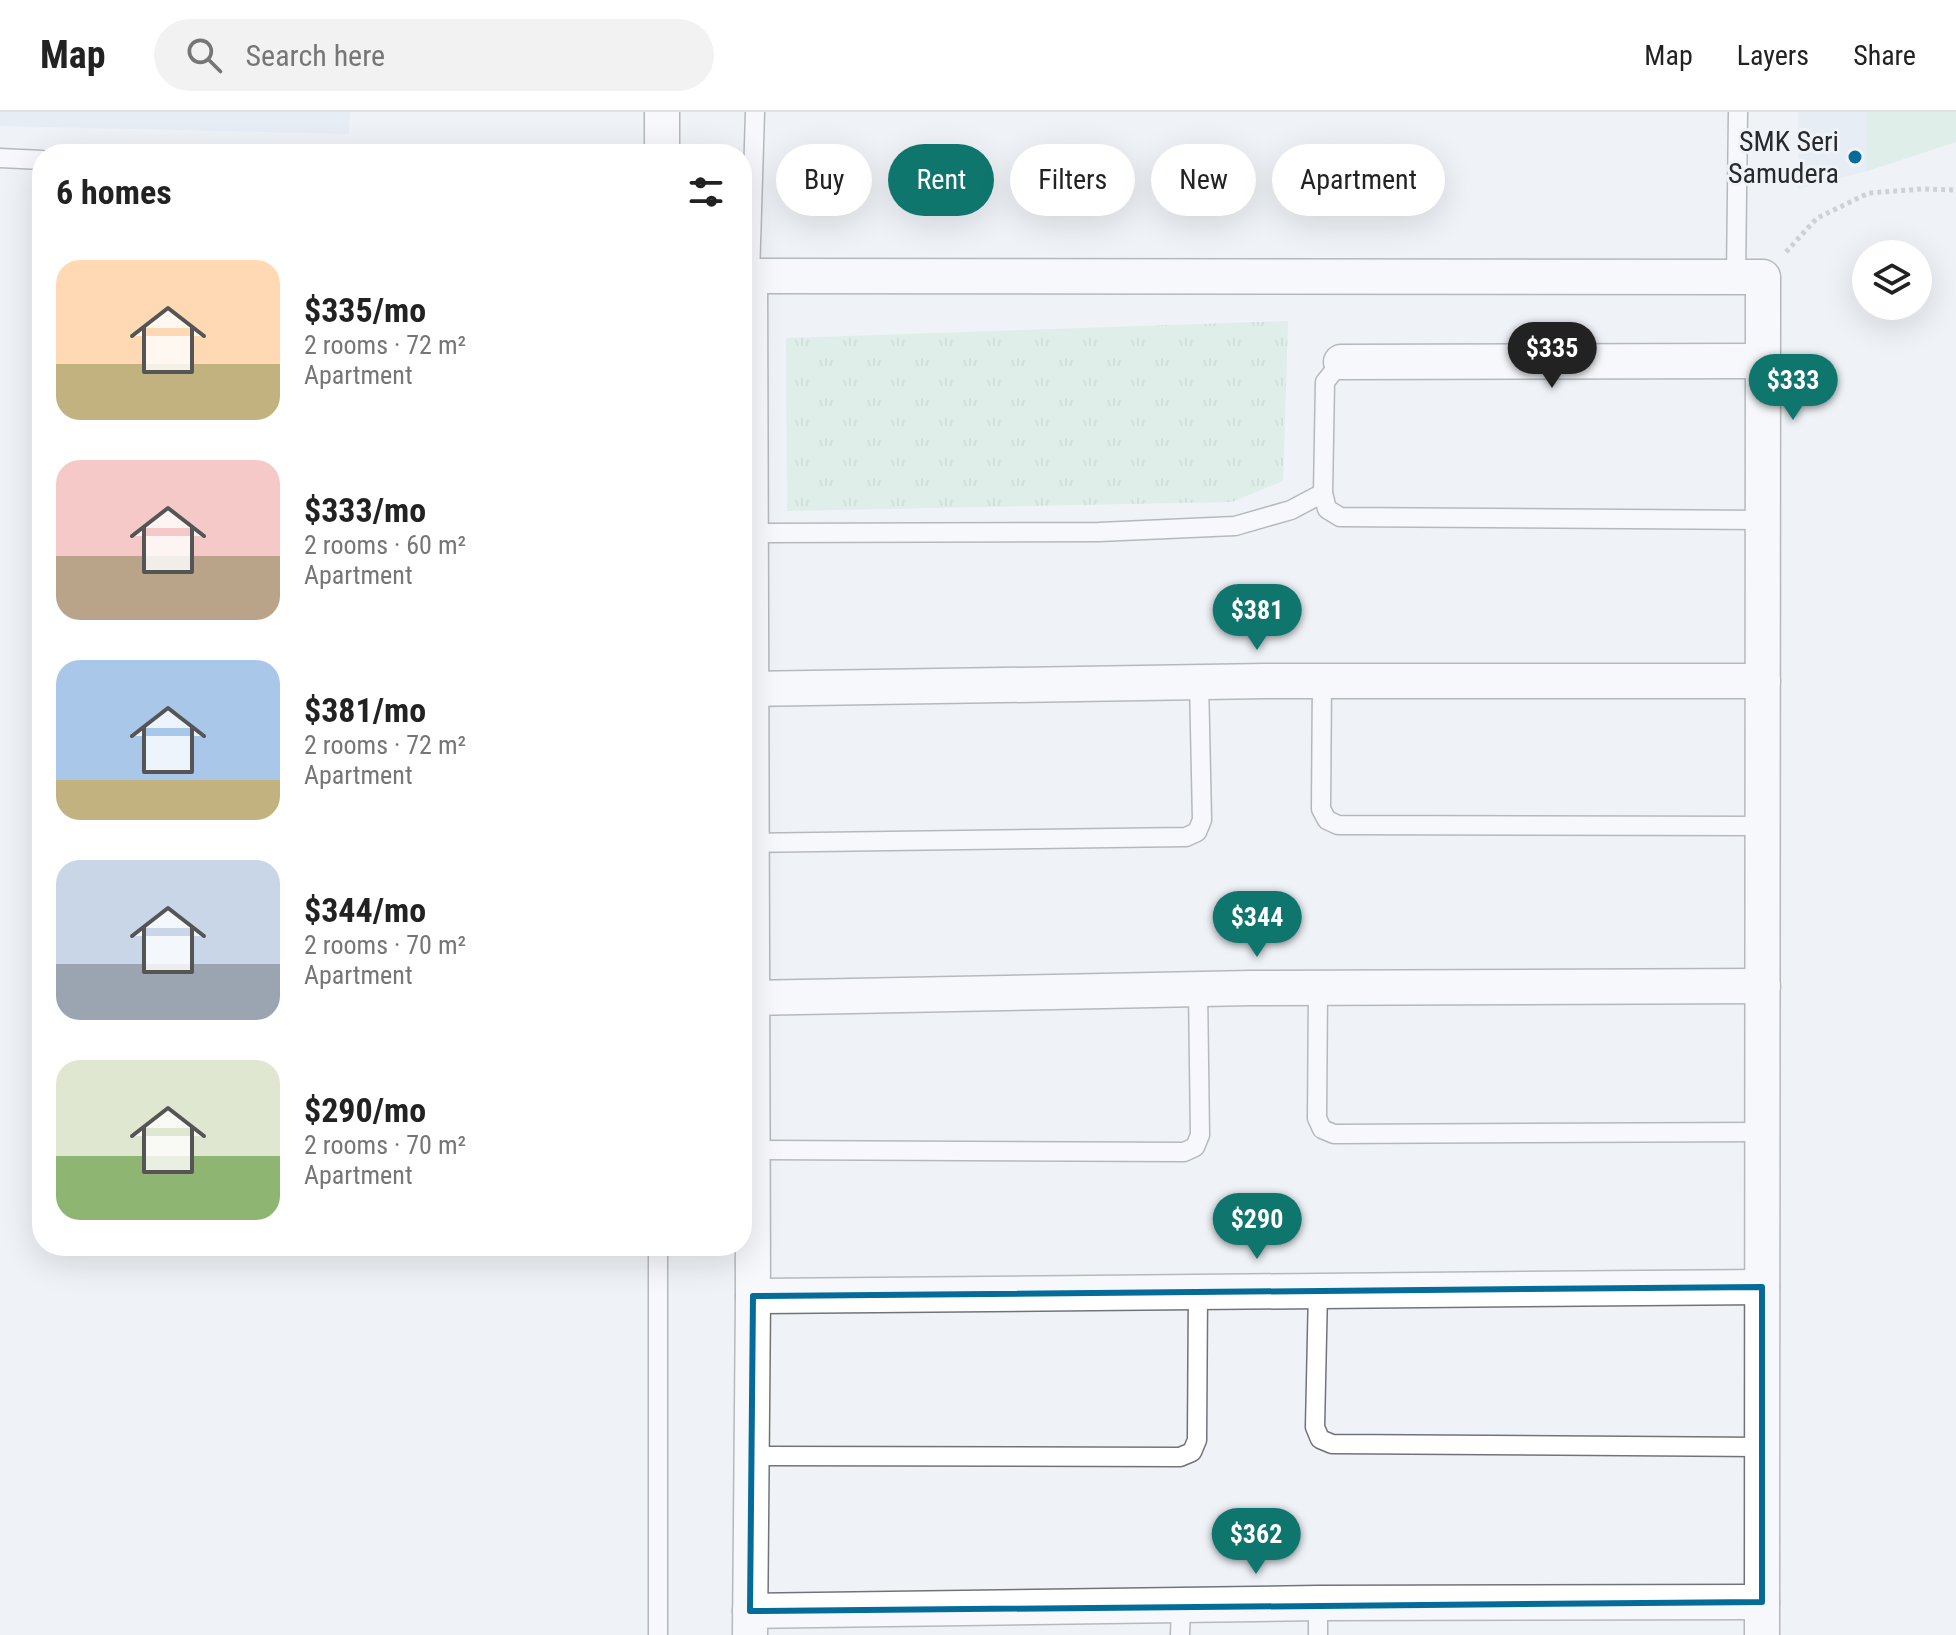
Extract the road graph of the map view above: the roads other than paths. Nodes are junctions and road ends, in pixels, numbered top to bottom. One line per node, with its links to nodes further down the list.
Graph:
1 (662, 112): 4 (street)
2 (755, 112): 7 (lane)
3 (1738, 112): 9 (lane)
4 (662, 144)
5 (0, 158): 6 (lane)
6 (32, 160)
7 (752, 167)
8 (752, 276): 9 (street)
9 (1750, 277): 10 (street)
10 (1764, 361): 11 (street); 13 (street)
11 (1341, 362): 12 (lane)
12 (1323, 493): 13 (lane); 14 (lane)
13 (1763, 520): 17 (street)
14 (752, 533)
15 (1199, 681): 16 (street); 18 (street); 20 (lane)
16 (1322, 681): 17 (street); 19 (lane)
17 (1763, 681): 19 (street)
18 (752, 689): 20 (street)
19 (1763, 826): 21 (street)
20 (752, 843): 24 (street)
21 (1763, 986): 22 (street); 25 (street)
22 (1318, 988): 23 (street); 25 (lane)
23 (1198, 990): 24 (street); 26 (lane)
24 (752, 998): 26 (street)
25 (1763, 1132): 28 (street)
26 (752, 1150): 31 (street)
27 (658, 1256): 38 (lane)
28 (1762, 1287): 30 (street); 32 (street)
29 (1198, 1290): 30 (street); 31 (street); 33 (lane)
30 (1318, 1290): 32 (lane)
31 (753, 1296): 33 (street)
32 (1762, 1447): 34 (street)
33 (751, 1456): 37 (street)
34 (1762, 1618): 35 (street)
35 (1318, 1619): 36 (street)
36 (1180, 1621): 37 (street)
37 (750, 1623)
38 (658, 1635)

